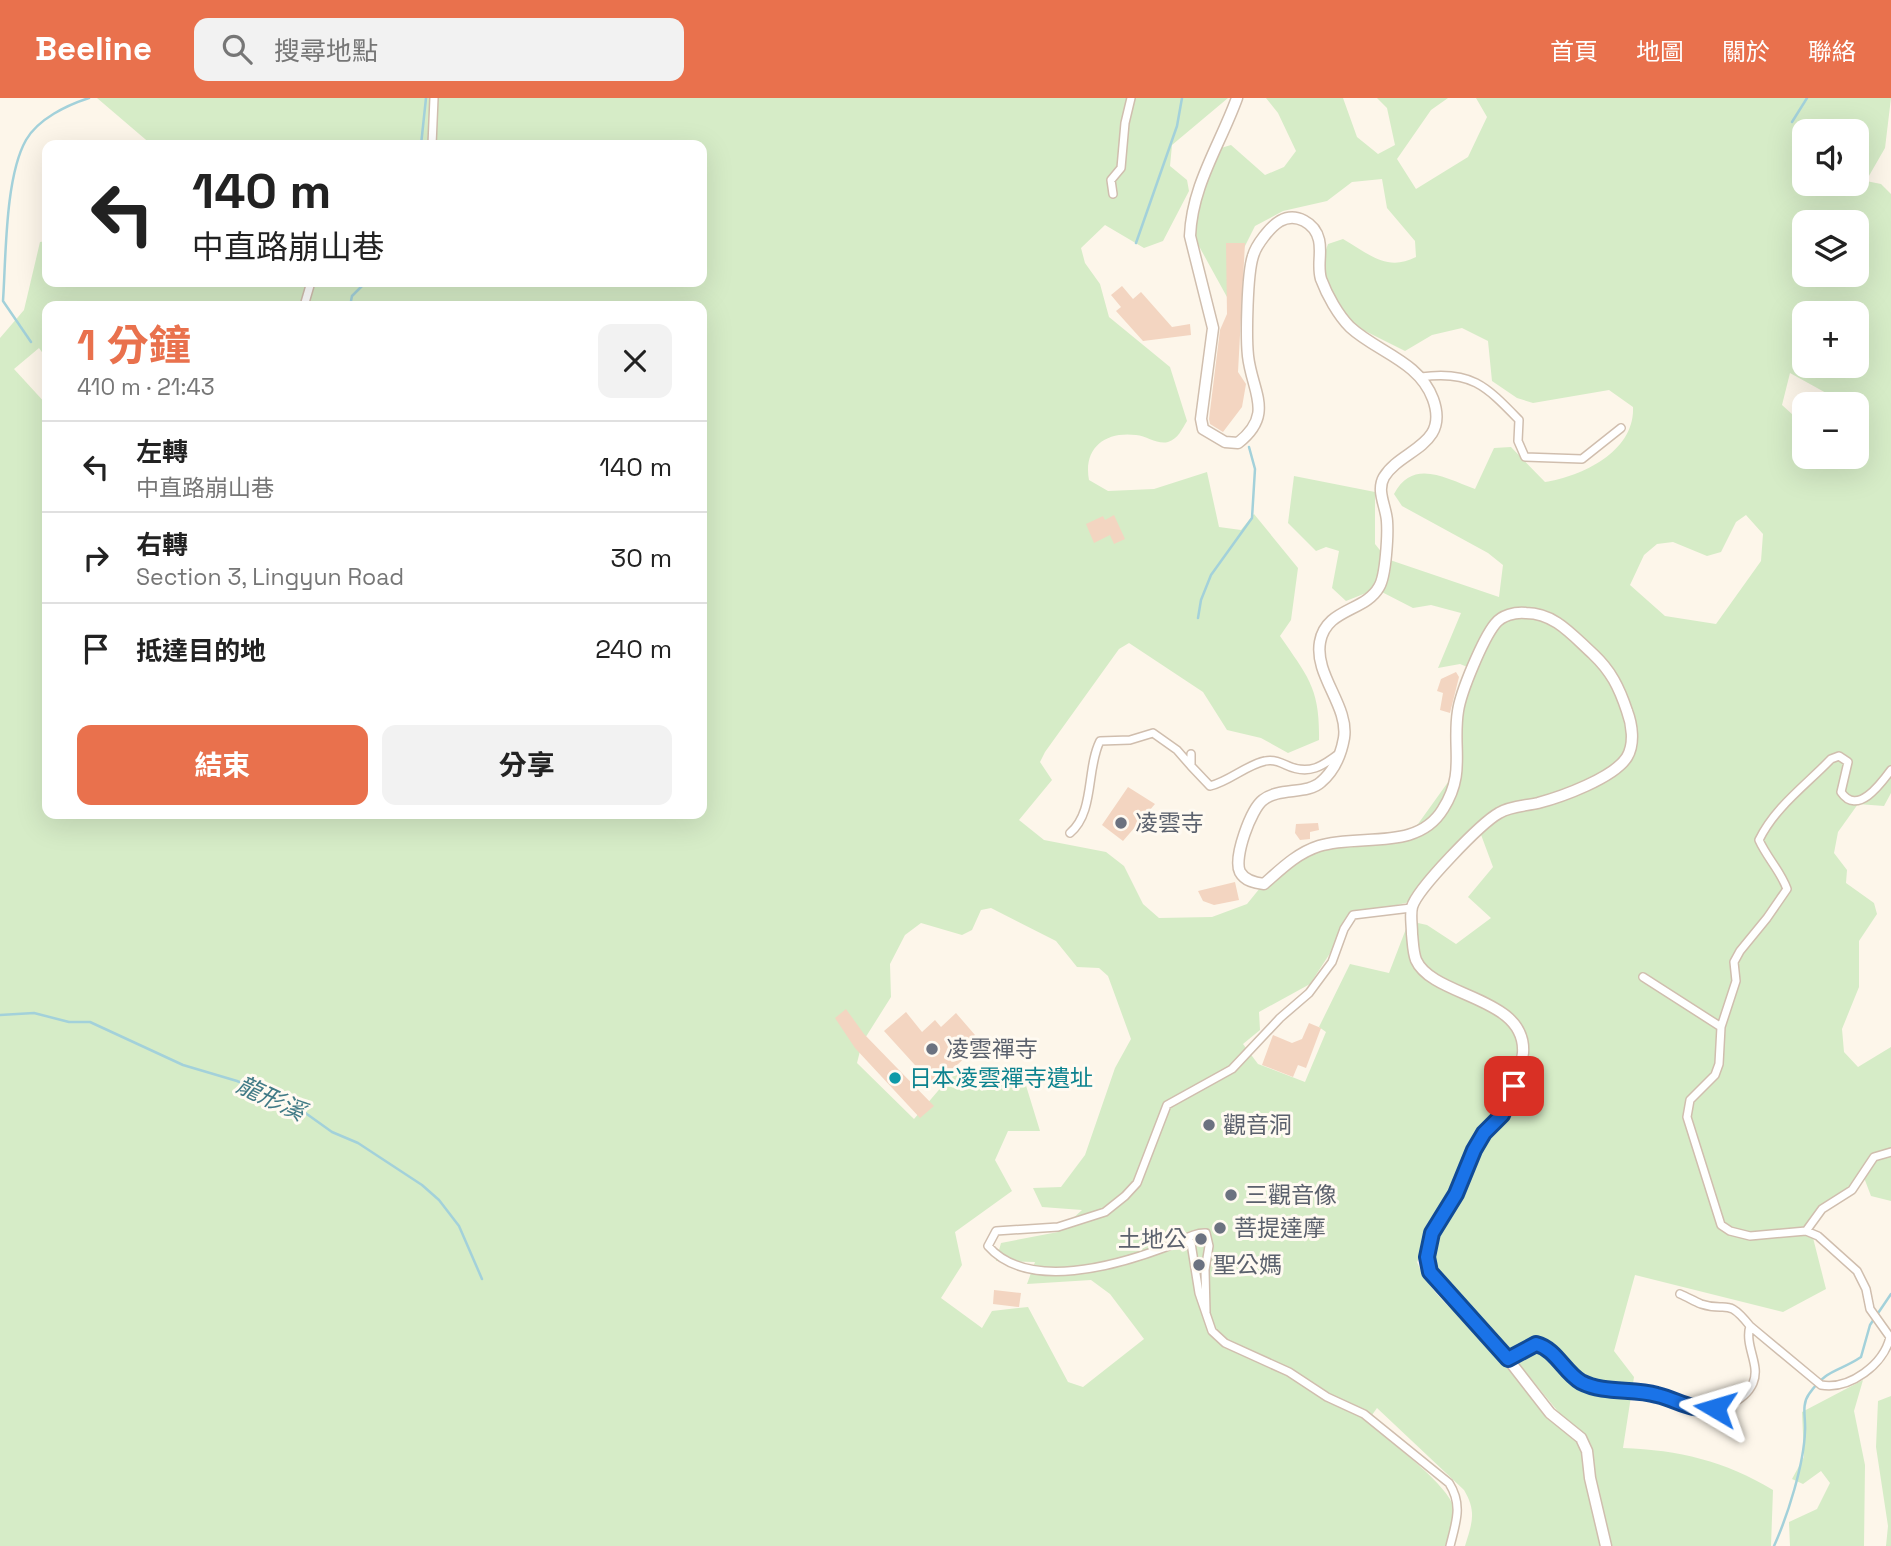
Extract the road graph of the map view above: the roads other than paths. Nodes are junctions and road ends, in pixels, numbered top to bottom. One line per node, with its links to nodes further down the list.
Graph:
1 (433, 98): 4 (street)
2 (1131, 98): 5 (street)
3 (1237, 98): 6 (street)
4 (432, 140)
5 (1113, 194)
6 (1421, 377): 7 (street); 8 (street)
7 (1621, 428)
8 (1341, 751): 10 (street); 13 (street)
9 (1191, 754): 10 (street)
10 (1191, 766): 12 (street)
11 (1891, 770): 15 (street)
12 (1070, 833)
13 (1411, 908): 18 (street); 22 (street)
14 (1643, 977): 15 (street)
15 (1721, 1027): 17 (street)
16 (1891, 1152): 17 (street)
17 (1806, 1231): 21 (street)
18 (1181, 1242): 20 (street); 20 (street)
19 (1680, 1294): 21 (street)
20 (1206, 1312): 23 (street)
21 (1750, 1326): 22 (street)
22 (1508, 1359): 24 (street)
23 (1450, 1546)
24 (1606, 1546)

